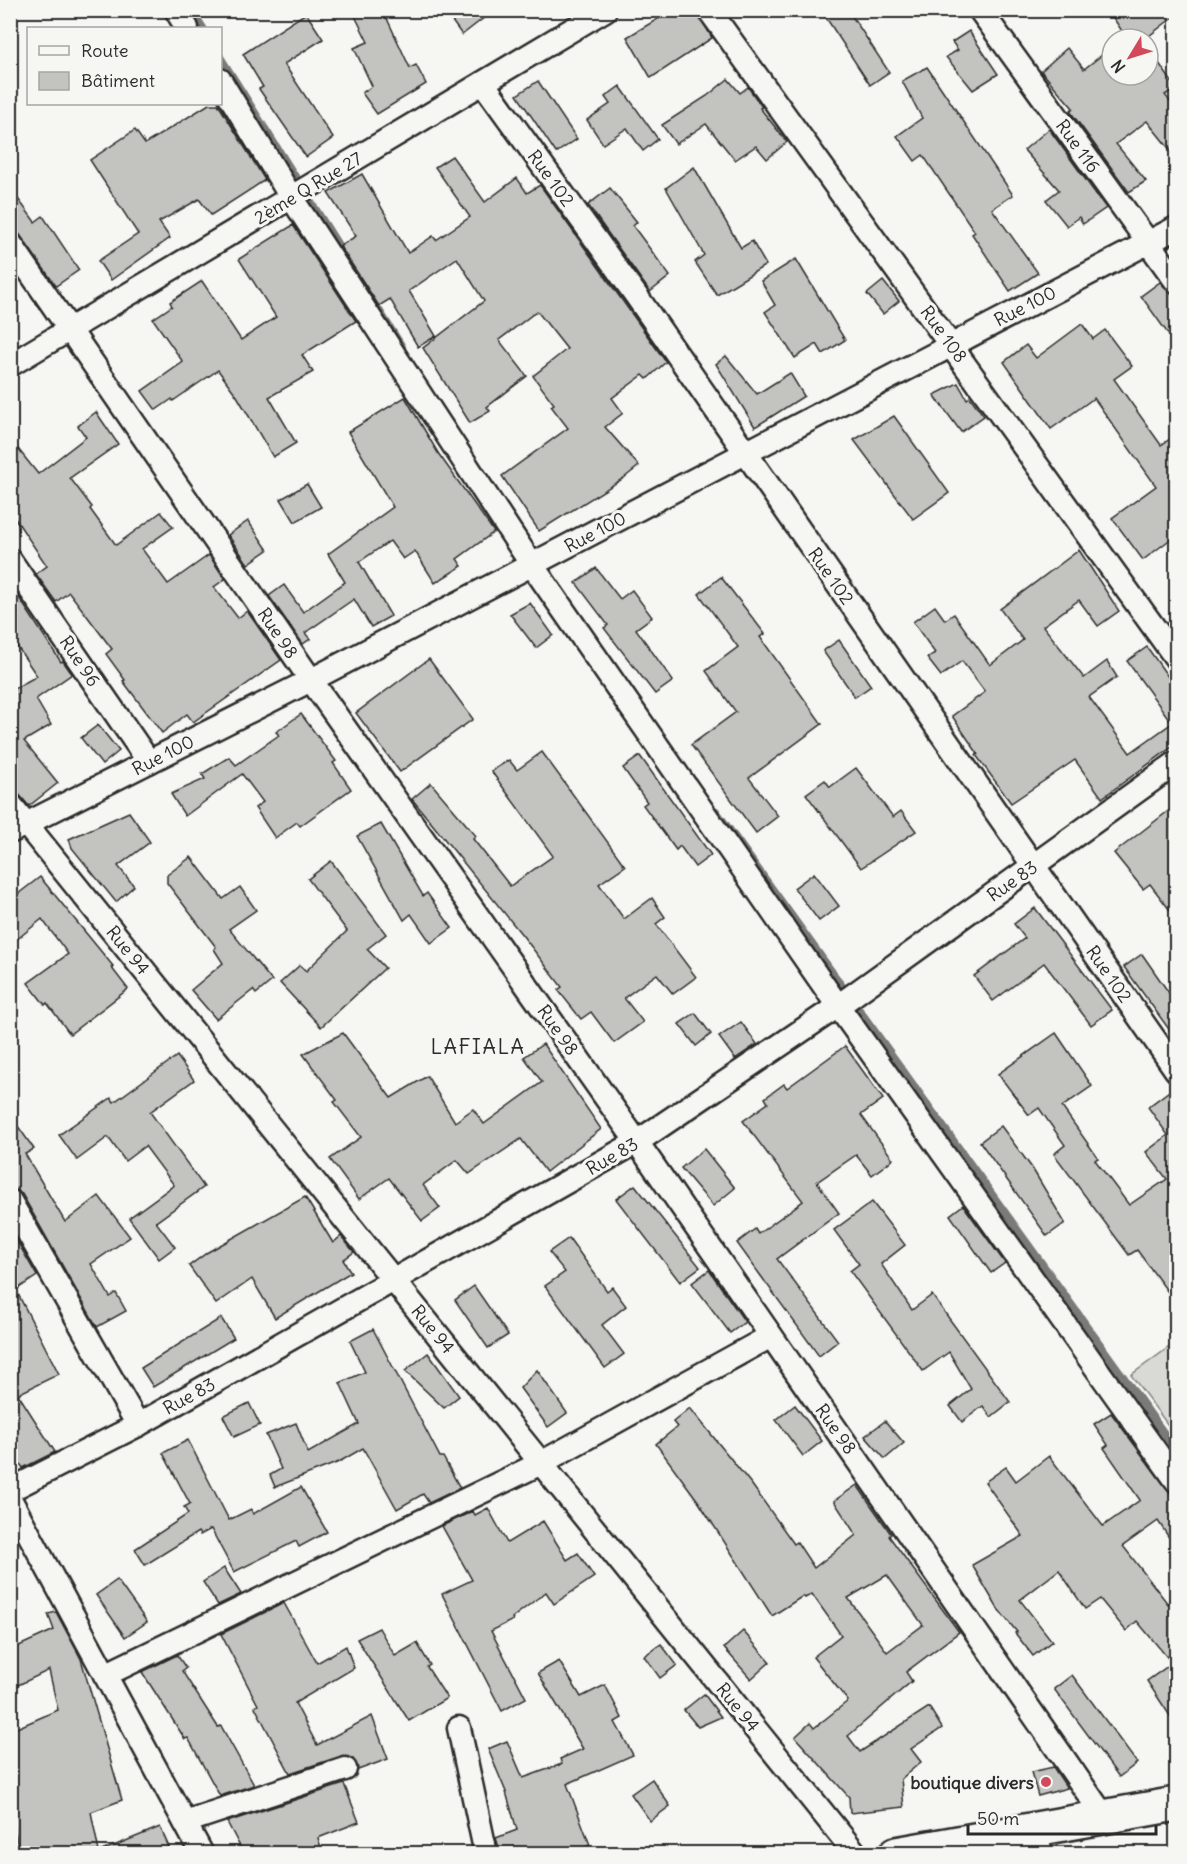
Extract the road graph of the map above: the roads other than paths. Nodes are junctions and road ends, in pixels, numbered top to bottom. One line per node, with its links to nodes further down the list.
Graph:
1 (176, 10): 5 (street)
2 (605, 10): 7 (street, 2ème Q Rue 27)
3 (709, 10): 14 (street, Rue 108)
4 (980, 10): 10 (street, Rue 116)
5 (187, 27)
6 (222, 83): 8 (street)
7 (483, 83): 8 (street, 2ème Q Rue 27); 16 (street, Rue 102)
8 (291, 198): 13 (street, 2ème Q Rue 27); 18 (street)
9 (1176, 228): 10 (street, Rue 100)
10 (1148, 242): 12 (street, Rue 116); 14 (street, Rue 100)
11 (10, 243): 13 (street, Rue 98)
12 (1176, 282)
13 (70, 330): 15 (street, 2ème Q Rue 27); 20 (street, Rue 98)
14 (952, 344): 16 (street, Rue 100); 19 (street, Rue 108)
15 (10, 365)
16 (746, 453): 18 (street, Rue 100); 25 (street, Rue 102)
17 (10, 560): 21 (street, Rue 96)
18 (532, 565): 20 (street, Rue 100); 26 (street)
19 (1176, 658)
20 (310, 680): 21 (street, Rue 100); 28 (street, Rue 98)
21 (149, 762): 24 (street, Rue 100)
22 (1176, 763): 25 (street, Rue 83)
23 (10, 804): 24 (street, Rue 94)
24 (19, 828): 30 (street, Rue 94)
25 (1034, 866): 26 (street, Rue 83); 27 (street, Rue 102)
26 (838, 1006): 28 (street, Rue 83); 34 (street)
27 (1176, 1070)
28 (637, 1142): 30 (street, Rue 83); 31 (street, Rue 98)
29 (10, 1201): 32 (street)
30 (395, 1281): 32 (street, Rue 83); 33 (street, Rue 94)
31 (771, 1336): 33 (street); 41 (street, Rue 98)
32 (138, 1425): 35 (street, Rue 83)
33 (542, 1463): 37 (street); 46 (street, Rue 94)
34 (1176, 1480)
35 (10, 1490)
36 (10, 1499): 37 (street)
37 (105, 1675): 42 (street)
38 (459, 1728): 45 (street)
39 (345, 1769): 42 (street)
40 (1176, 1804): 41 (street)
41 (1105, 1818): 43 (street)
42 (185, 1822): 44 (street)
43 (1039, 1842): 47 (street)
44 (202, 1854)
45 (486, 1854)
46 (856, 1854)
47 (896, 1854)

